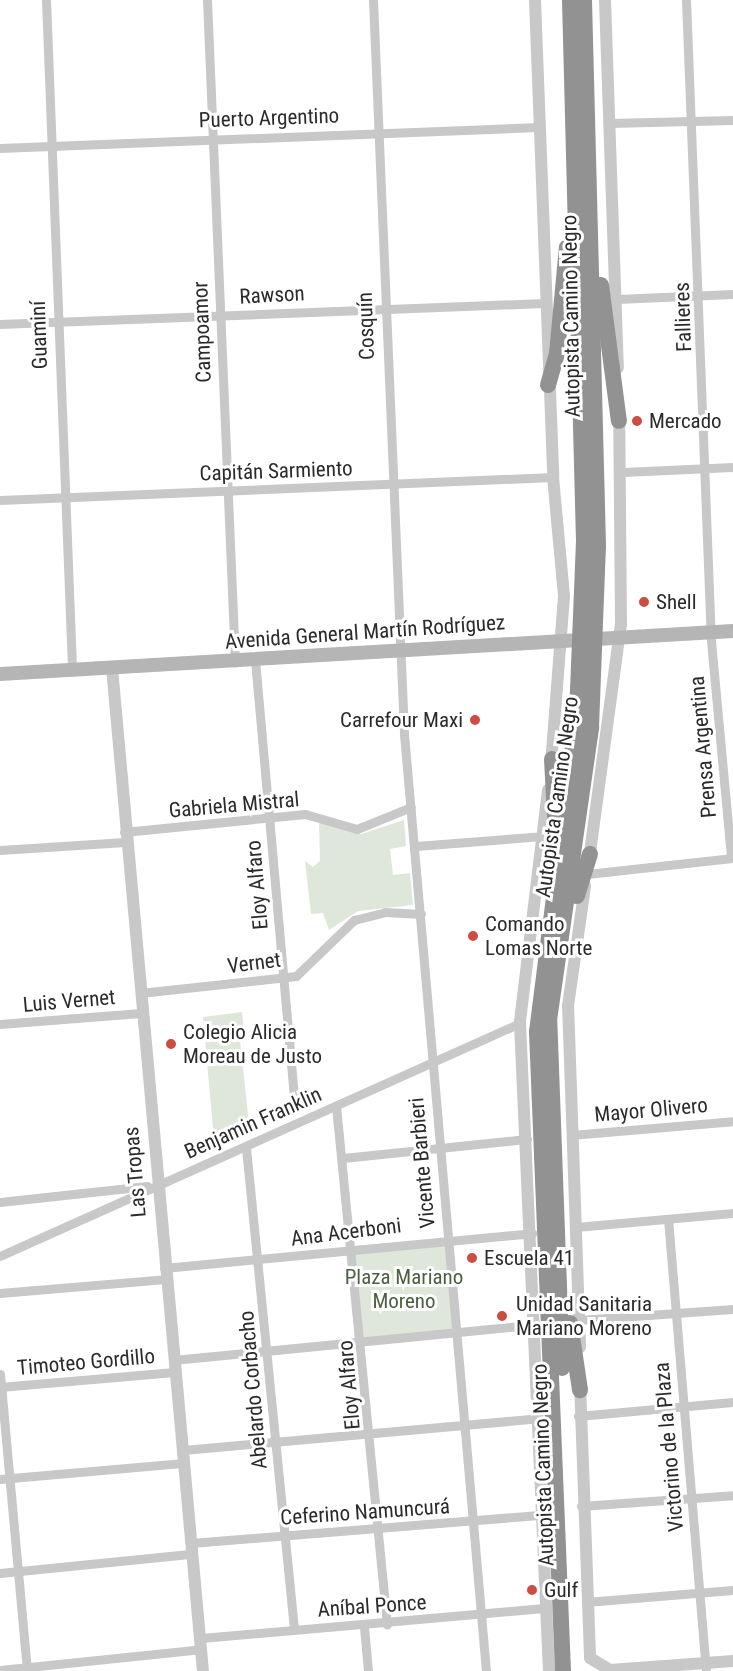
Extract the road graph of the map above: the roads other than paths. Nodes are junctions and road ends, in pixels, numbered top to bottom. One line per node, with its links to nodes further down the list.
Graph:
1 (46, 0): 16 (street, Guaminí)
2 (207, 0): 15 (street, Campoamor)
3 (373, 0): 14 (street, Cosquín)
4 (535, 0): 13 (street)
5 (570, 0): 18 (highway, Autopista Camino Negro)
6 (584, 0): 12 (highway, Autopista Camino Negro)
7 (605, 0): 11 (street)
8 (686, 0): 10 (street, Fallieres)
9 (733, 120): 10 (street)
10 (692, 121): 11 (street); 20 (street, Fallieres)
11 (610, 123): 21 (street)
12 (589, 124): 28 (highway); 37 (highway, Autopista Camino Negro)
13 (539, 127): 14 (street, Puerto Argentino); 22 (street)
14 (378, 132): 15 (street, Puerto Argentino); 23 (street, Cosquín)
15 (212, 138): 16 (street, Puerto Argentino); 24 (street, Campoamor)
16 (50, 146): 17 (street, Puerto Argentino); 25 (street, Guaminí)
17 (0, 148)
18 (574, 177): 27 (highway); 37 (highway, Autopista Camino Negro)
19 (733, 294): 20 (street)
20 (700, 295): 21 (street); 30 (street, Fallieres)
21 (617, 299): 28 (street)
22 (546, 303): 23 (street, Rawson); 27 (street)
23 (383, 308): 24 (street, Rawson); 33 (street, Cosquín)
24 (220, 315): 25 (street, Rawson); 34 (street, Campoamor)
25 (57, 321): 26 (street, Rawson); 35 (street, Guaminí)
26 (0, 324)
27 (548, 385): 32 (street)
28 (620, 421): 31 (street)
29 (733, 467): 30 (street)
30 (707, 468): 31 (street); 39 (street, Fallieres)
31 (623, 472): 40 (street)
32 (553, 477): 33 (street, Capitán Sarmiento); 41 (street)
33 (392, 485): 34 (street, Capitán Sarmiento); 42 (street, Cosquín)
34 (226, 490): 35 (street, Capitán Sarmiento); 44 (street, Campoamor)
35 (64, 498): 36 (street, Capitán Sarmiento); 46 (street, Guaminí)
36 (0, 500)
37 (591, 544): 60 (highway, Autopista Camino Negro, bridge); 64 (highway, Autopista Camino Negro, bridge)
38 (733, 631): 39 (main road, Avenida General Martín Rodríguez)
39 (711, 632): 40 (main road, Avenida General Martín Rodríguez); 48 (street, Prensa Argentina)
40 (621, 637): 41 (main road, Avenida General Martín Rodríguez); 56 (street)
41 (562, 640): 42 (main road, Avenida General Martín Rodríguez); 49 (street)
42 (399, 651): 43 (main road, Avenida General Martín Rodríguez); 50 (street, Vicente Barbieri)
43 (255, 660): 44 (main road, Avenida General Martín Rodríguez); 51 (street, Eloy Alfaro)
44 (235, 662): 45 (main road, Avenida General Martín Rodríguez)
45 (112, 668): 46 (main road, Avenida General Martín Rodríguez); 53 (street, Las Tropas)
46 (72, 669): 47 (main road, Avenida General Martín Rodríguez)
47 (0, 674)
48 (728, 751): 57 (street, Prensa Argentina)
49 (552, 759): 52 (street); 60 (highway)
50 (411, 807): 51 (street, Gabriela Mistral); 54 (street, Vicente Barbieri)
51 (269, 821): 53 (street, Gabriela Mistral); 61 (street, Eloy Alfaro)
52 (542, 836): 54 (street); 65 (street)
53 (125, 837): 55 (street, Gabriela Mistral); 62 (street, Las Tropas)
54 (416, 846): 59 (street, Vicente Barbieri)
55 (0, 850)
56 (590, 854): 58 (street); 64 (highway)
57 (732, 858): 58 (street)
58 (587, 874): 71 (street)
59 (421, 914): 61 (street, Vernet); 67 (street, Vicente Barbieri)
60 (544, 964): 72 (highway, Autopista Camino Negro)
61 (284, 979): 62 (street, Vernet); 68 (street, Eloy Alfaro)
62 (140, 993): 63 (street, Las Tropas)
63 (141, 1013): 66 (street, Luis Vernet); 76 (street, Las Tropas)
64 (549, 1020): 80 (highway, Autopista Camino Negro)
65 (520, 1023): 67 (street, Benjamin Franklin); 72 (street)
66 (0, 1024)
67 (432, 1064): 69 (street, Benjamin Franklin); 74 (street, Vicente Barbieri)
68 (295, 1106)
69 (336, 1106): 73 (street, Benjamin Franklin); 75 (street, Eloy Alfaro)
70 (733, 1120): 71 (street, Mayor Olivero)
71 (571, 1135): 81 (street)
72 (534, 1142): 74 (street); 82 (highway); 129 (highway, Autopista Camino Negro)
73 (246, 1148): 76 (street, Benjamin Franklin); 86 (street, Abelardo Corbacho)
74 (438, 1149): 75 (street); 83 (street, Vicente Barbieri)
75 (343, 1158): 84 (street, Eloy Alfaro)
76 (156, 1185): 77 (street); 85 (street, Benjamin Franklin); 87 (street, Las Tropas)
77 (0, 1202)
78 (733, 1213): 79 (street)
79 (668, 1219): 81 (street); 90 (street, Victorino de la Plaza)
80 (555, 1227): 99 (highway); 129 (highway, Autopista Camino Negro)
81 (576, 1227): 91 (street)
82 (532, 1233): 83 (street, Ana Acerboni); 92 (street)
83 (447, 1238): 84 (street, Ana Acerboni); 93 (street, Vicente Barbieri)
84 (352, 1248): 86 (street, Ana Acerboni); 94 (street, Eloy Alfaro)
85 (0, 1256)
86 (259, 1260): 87 (street, Ana Acerboni); 95 (street, Abelardo Corbacho)
87 (165, 1274): 88 (street, Ana Acerboni); 96 (street, Las Tropas)
88 (0, 1293)
89 (733, 1309): 90 (street)
90 (675, 1314): 91 (street); 101 (street, Victorino de la Plaza)
91 (579, 1320): 99 (street)
92 (537, 1324): 93 (street, Timoteo Gordillo); 103 (street)
93 (455, 1333): 94 (street, Timoteo Gordillo); 104 (street, Vicente Barbieri)
94 (363, 1340): 95 (street, Timoteo Gordillo); 105 (street, Eloy Alfaro)
95 (268, 1349): 96 (street, Timoteo Gordillo); 106 (street, Abelardo Corbacho)
96 (174, 1366): 98 (street, Timoteo Gordillo); 107 (street, Las Tropas)
97 (0, 1374): 98 (street)
98 (1, 1387): 108 (street)
99 (580, 1390): 102 (street)
100 (733, 1402): 101 (street)
101 (684, 1406): 102 (street); 110 (street, Victorino de la Plaza)
102 (578, 1416): 111 (street)
103 (539, 1418): 104 (street); 112 (street)
104 (463, 1426): 105 (street); 113 (street, Vicente Barbieri)
105 (371, 1435): 106 (street); 114 (street, Eloy Alfaro)
106 (277, 1444): 107 (street); 115 (street, Abelardo Corbacho)
107 (184, 1457): 108 (street); 116 (street, Las Tropas)
108 (5, 1479): 117 (street)
109 (733, 1495): 110 (street)
110 (692, 1499): 111 (street); 120 (street, Victorino de la Plaza)
111 (581, 1506): 121 (street)
112 (542, 1515): 113 (street, Ceferino Namuncurá); 122 (street)
113 (471, 1522): 114 (street, Ceferino Namuncurá); 123 (street, Vicente Barbieri)
114 (378, 1530): 115 (street, Ceferino Namuncurá); 124 (street, Eloy Alfaro)
115 (284, 1536): 116 (street, Ceferino Namuncurá); 126 (street, Abelardo Corbacho)
116 (192, 1549): 117 (street, Ceferino Namuncurá); 127 (street, Las Tropas)
117 (18, 1571): 118 (street, Ceferino Namuncurá); 131 (street)
118 (0, 1573)
119 (733, 1590): 120 (street)
120 (700, 1592): 121 (street); 130 (street, Victorino de la Plaza)
121 (586, 1602): 130 (street)
122 (546, 1608): 123 (street, Aníbal Ponce); 136 (street)
123 (481, 1615): 124 (street, Aníbal Ponce); 135 (street, Vicente Barbieri)
124 (387, 1625): 125 (street, Aníbal Ponce)
125 (364, 1627): 126 (street, Aníbal Ponce); 134 (street)
126 (294, 1630): 127 (street, Aníbal Ponce)
127 (201, 1643): 131 (street, Aníbal Ponce); 133 (street, Las Tropas)
128 (733, 1661): 130 (street)
129 (569, 1665)
130 (706, 1667)
131 (26, 1669): 132 (street, Aníbal Ponce)
132 (0, 1670)
133 (204, 1671)
134 (368, 1671)
135 (486, 1671)
136 (549, 1671)

